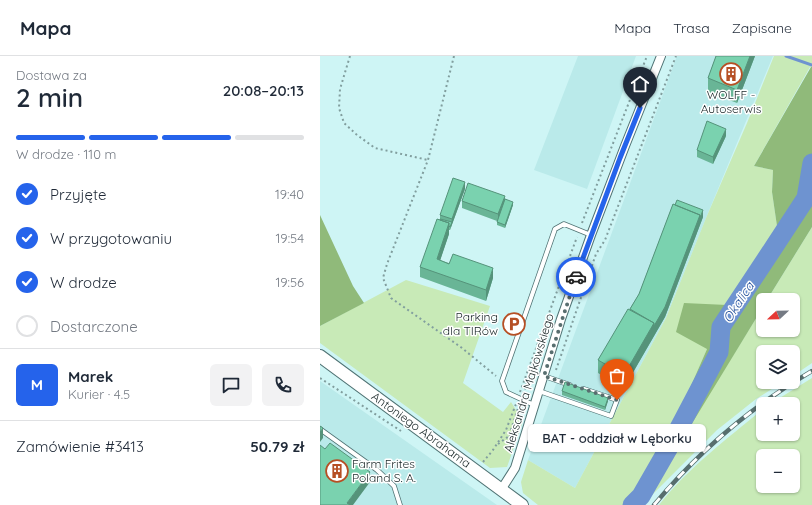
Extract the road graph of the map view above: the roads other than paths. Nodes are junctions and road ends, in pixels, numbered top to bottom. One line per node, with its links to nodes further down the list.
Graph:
1 (662, 56): 2 (street, Aleksandra Majkowskiego)
2 (592, 235): 4 (street, Aleksandra Majkowskiego); 8 (lane)
3 (320, 356): 10 (main road, Antoniego Abrahama)
4 (544, 376): 5 (lane); 7 (street, Aleksandra Majkowskiego)
5 (574, 386)
6 (582, 388): 7 (lane)
7 (539, 391): 8 (street, Aleksandra Majkowskiego)
8 (535, 405): 10 (street, Aleksandra Majkowskiego)
9 (320, 429): 11 (lane)
10 (501, 490): 12 (main road, Antoniego Abrahama)
11 (400, 505)
12 (522, 505)

